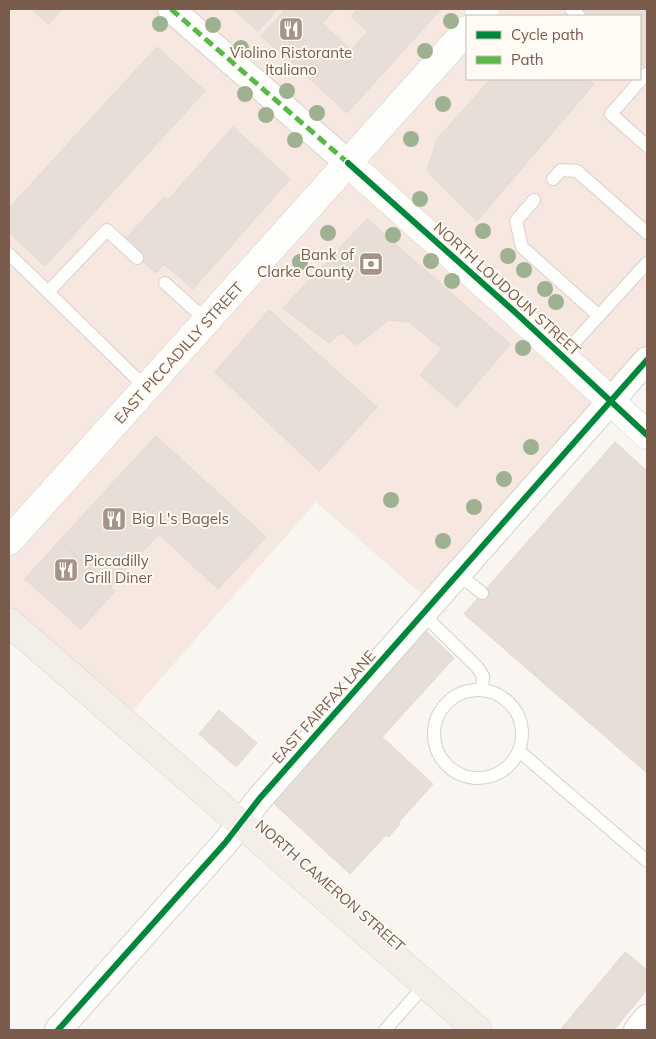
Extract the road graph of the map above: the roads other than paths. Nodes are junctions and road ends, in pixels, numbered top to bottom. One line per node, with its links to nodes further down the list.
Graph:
1 (171, 9): 5 (street, NORTH LOUDOUN STREET)
2 (466, 31): 5 (main road, EAST PICCADILLY STREET)
3 (638, 80): 4 (lane)
4 (647, 146)
5 (348, 163): 15 (main road, EAST PICCADILLY STREET); 16 (main road, NORTH LOUDOUN STREET)
6 (553, 180): 8 (lane)
7 (534, 200): 14 (lane)
8 (647, 233)
9 (9, 254): 13 (lane)
10 (136, 258): 13 (lane)
11 (647, 263): 14 (lane)
12 (166, 283): 15 (lane)
13 (48, 292): 18 (lane)
14 (599, 316): 16 (lane)
15 (207, 321): 18 (main road, EAST PICCADILLY STREET)
16 (562, 356): 19 (main road, NORTH LOUDOUN STREET)
17 (647, 360): 19 (street, EAST FAIRFAX LANE)
18 (147, 389): 21 (main road, EAST PICCADILLY STREET)
19 (611, 401): 20 (main road, NORTH LOUDOUN STREET); 22 (street, EAST FAIRFAX LANE)
20 (647, 435)
21 (9, 541)
22 (458, 574): 23 (lane); 24 (street, EAST FAIRFAX LANE)
23 (482, 593)
24 (423, 614): 26 (lane); 28 (street, EAST FAIRFAX LANE)
25 (9, 622): 28 (main road, NORTH CAMERON STREET)
26 (482, 690): 27 (lane); 27 (lane)
27 (519, 751): 29 (lane)
28 (238, 823): 30 (main road, NORTH CAMERON STREET); 32 (street, EAST FAIRFAX LANE)
29 (647, 861)
30 (425, 985): 33 (lane); 34 (main road, NORTH CAMERON STREET)
31 (647, 1018): 35 (street)
32 (58, 1030)
33 (385, 1030)
34 (478, 1030)
35 (637, 1030)

